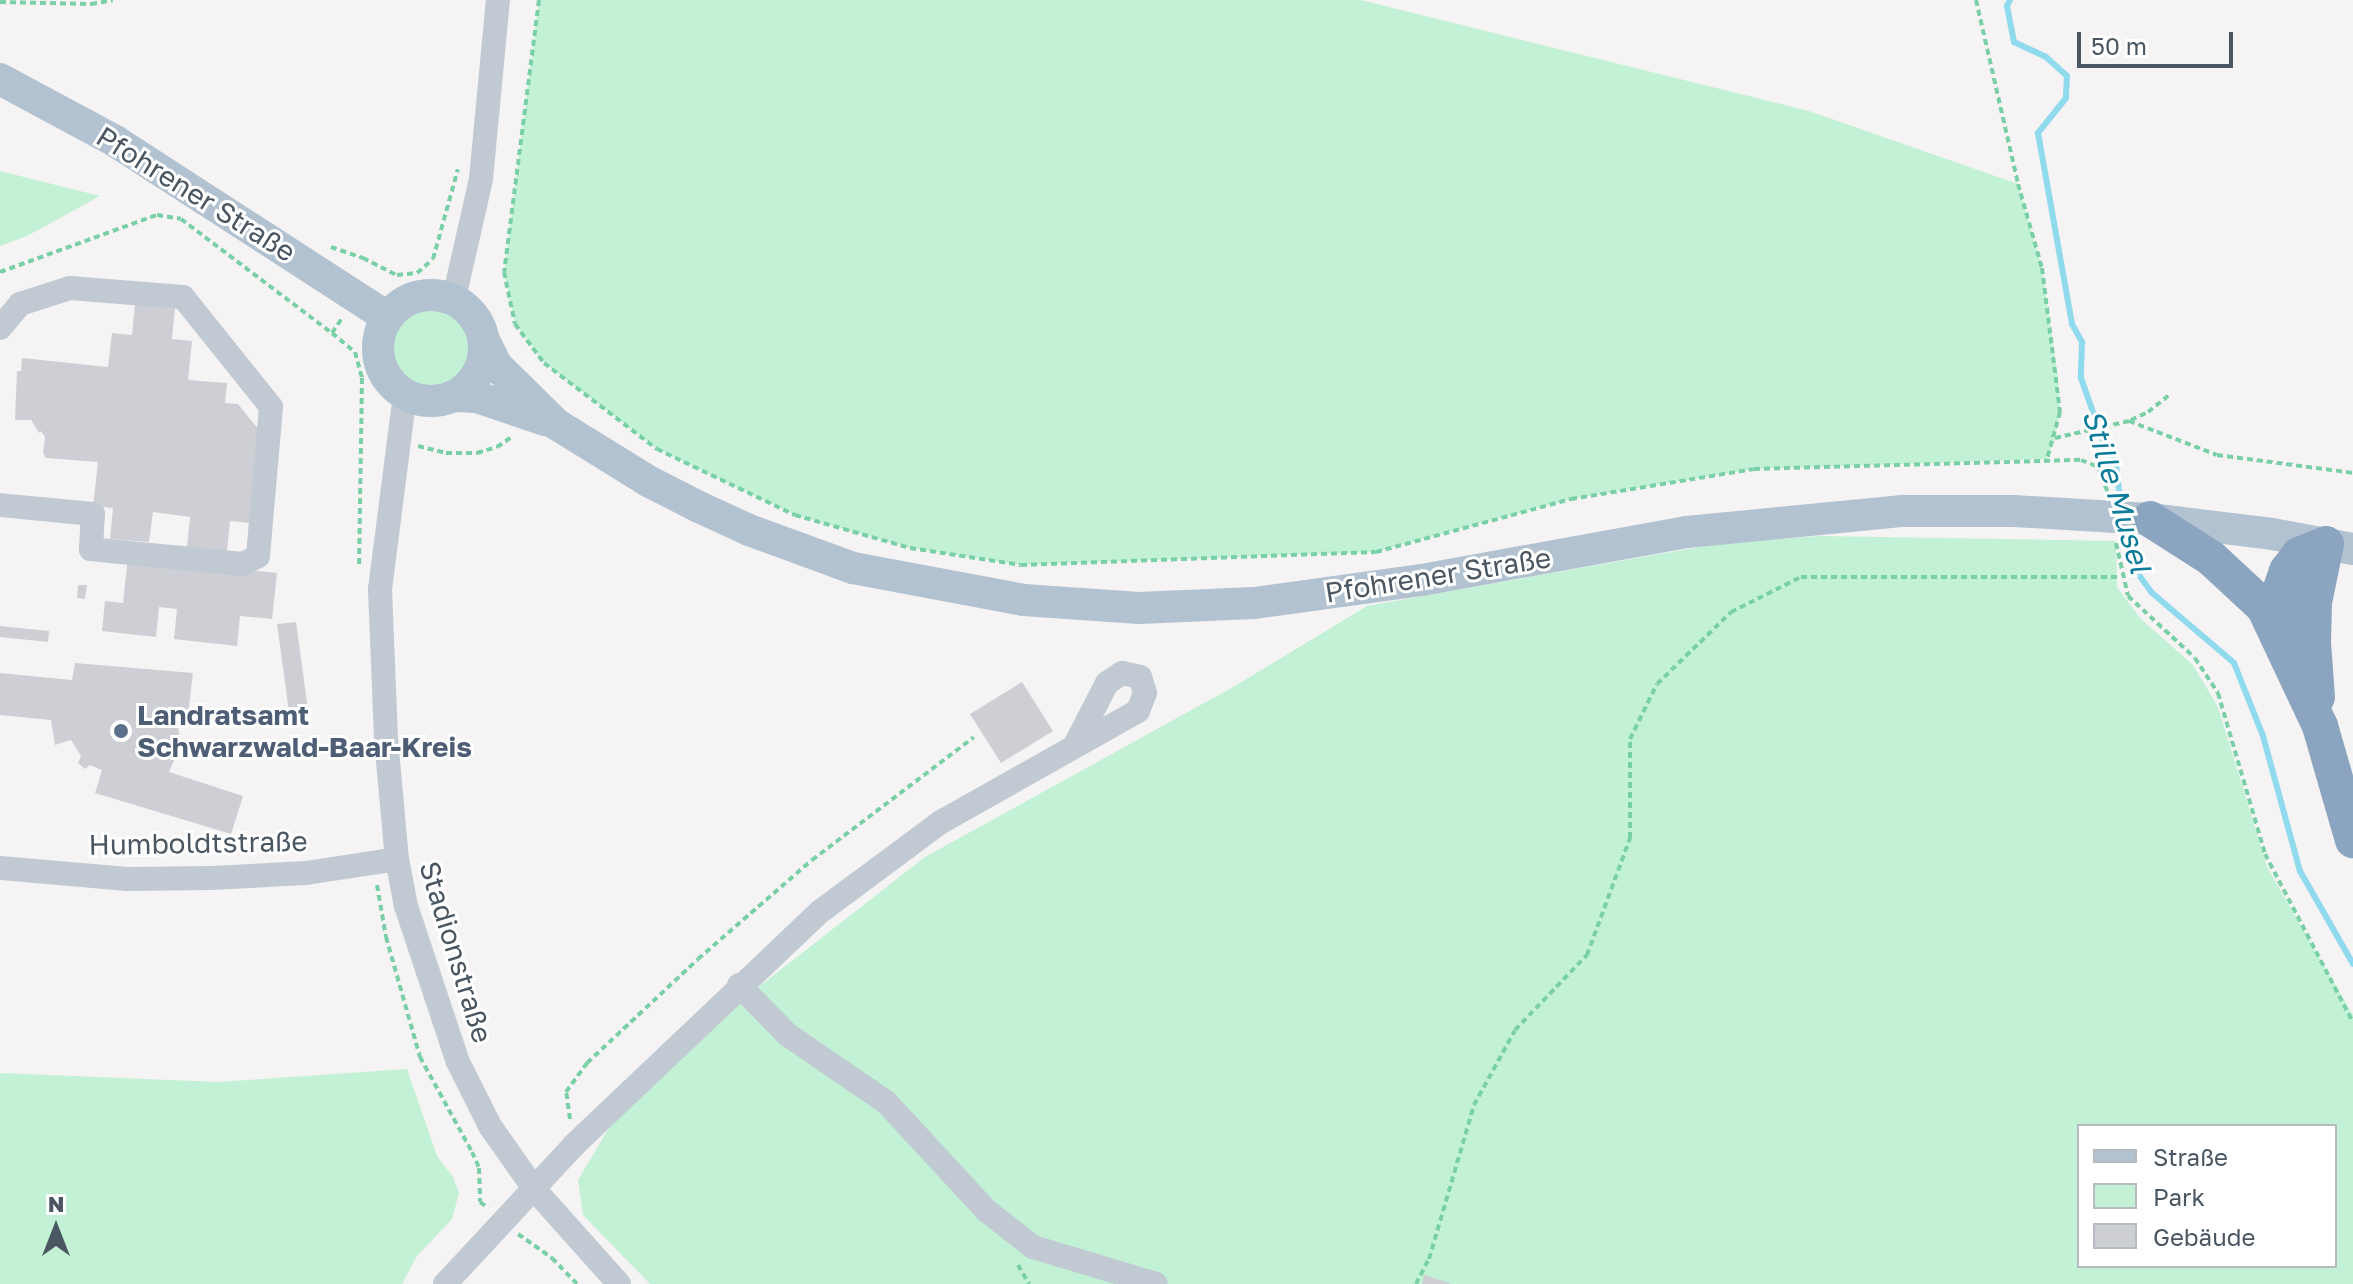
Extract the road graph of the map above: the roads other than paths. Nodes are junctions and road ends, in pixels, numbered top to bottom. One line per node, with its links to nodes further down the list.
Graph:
1 (498, 0): 3 (street)
2 (0, 79): 4 (main road, Pfohrener Straße)
3 (454, 298): 4 (main road); 6 (main road)
4 (387, 317): 7 (main road)
5 (0, 328): 10 (street)
6 (484, 340): 8 (main road); 9 (main road, Pfohrener Straße)
7 (405, 394): 8 (main road); 17 (street, Stadionstraße)
8 (456, 396): 9 (main road, Pfohrener Straße)
9 (545, 420): 11 (main road, Pfohrener Straße)
10 (0, 505)
11 (2150, 519): 12 (main road, Pfohrener Straße); 13 (highway)
12 (2339, 547): 13 (highway); 14 (highway)
13 (2279, 634): 14 (highway)
14 (2320, 726): 16 (highway)
15 (1075, 745): 19 (street)
16 (2353, 840)
17 (385, 861): 18 (street, Humboldtstraße); 20 (street, Stadionstraße)
18 (0, 868)
19 (739, 985): 20 (street); 23 (street)
20 (535, 1190): 21 (street); 22 (street, Stadionstraße)
21 (445, 1284)
22 (619, 1284)
23 (1156, 1284)

